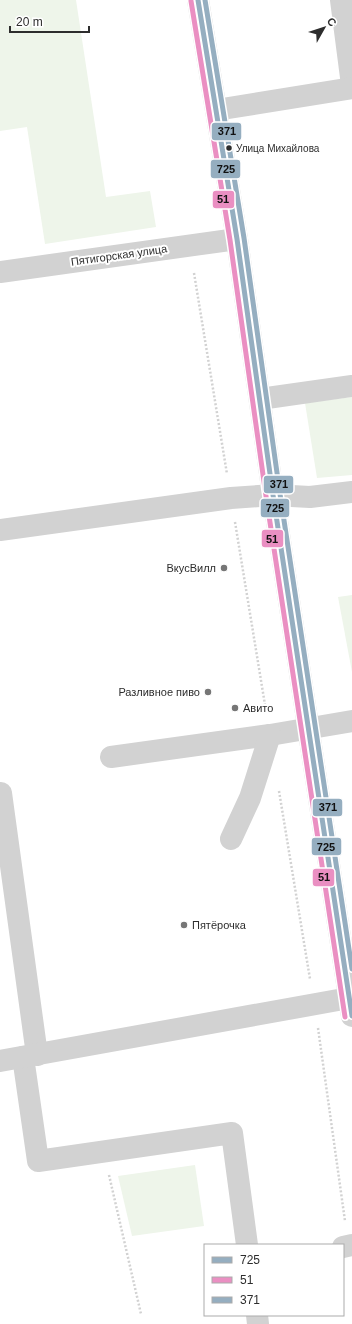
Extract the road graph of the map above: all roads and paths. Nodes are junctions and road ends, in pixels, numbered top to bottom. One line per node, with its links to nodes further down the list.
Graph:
1 (198, 0): 5 (street)
2 (341, 0): 3 (street)
3 (352, 85)
4 (352, 88): 5 (street)
5 (216, 110): 6 (street)
6 (237, 239): 7 (street, Пятигорская улица); 9 (street)
7 (0, 272)
8 (352, 386): 9 (street)
9 (260, 399): 11 (street)
10 (352, 492): 11 (street)
11 (273, 494): 12 (street); 14 (street)
12 (0, 530)
13 (352, 721): 14 (street)
14 (309, 728): 15 (street); 19 (street)
15 (270, 735): 16 (street); 18 (street)
16 (111, 757)
17 (0, 793): 21 (street)
18 (231, 839)
19 (345, 913): 20 (street)
20 (351, 1007): 21 (street)
21 (30, 1056): 22 (street); 23 (street)
22 (0, 1061)
23 (103, 1152): 24 (street); 25 (path)
24 (247, 1244)
25 (141, 1314)

